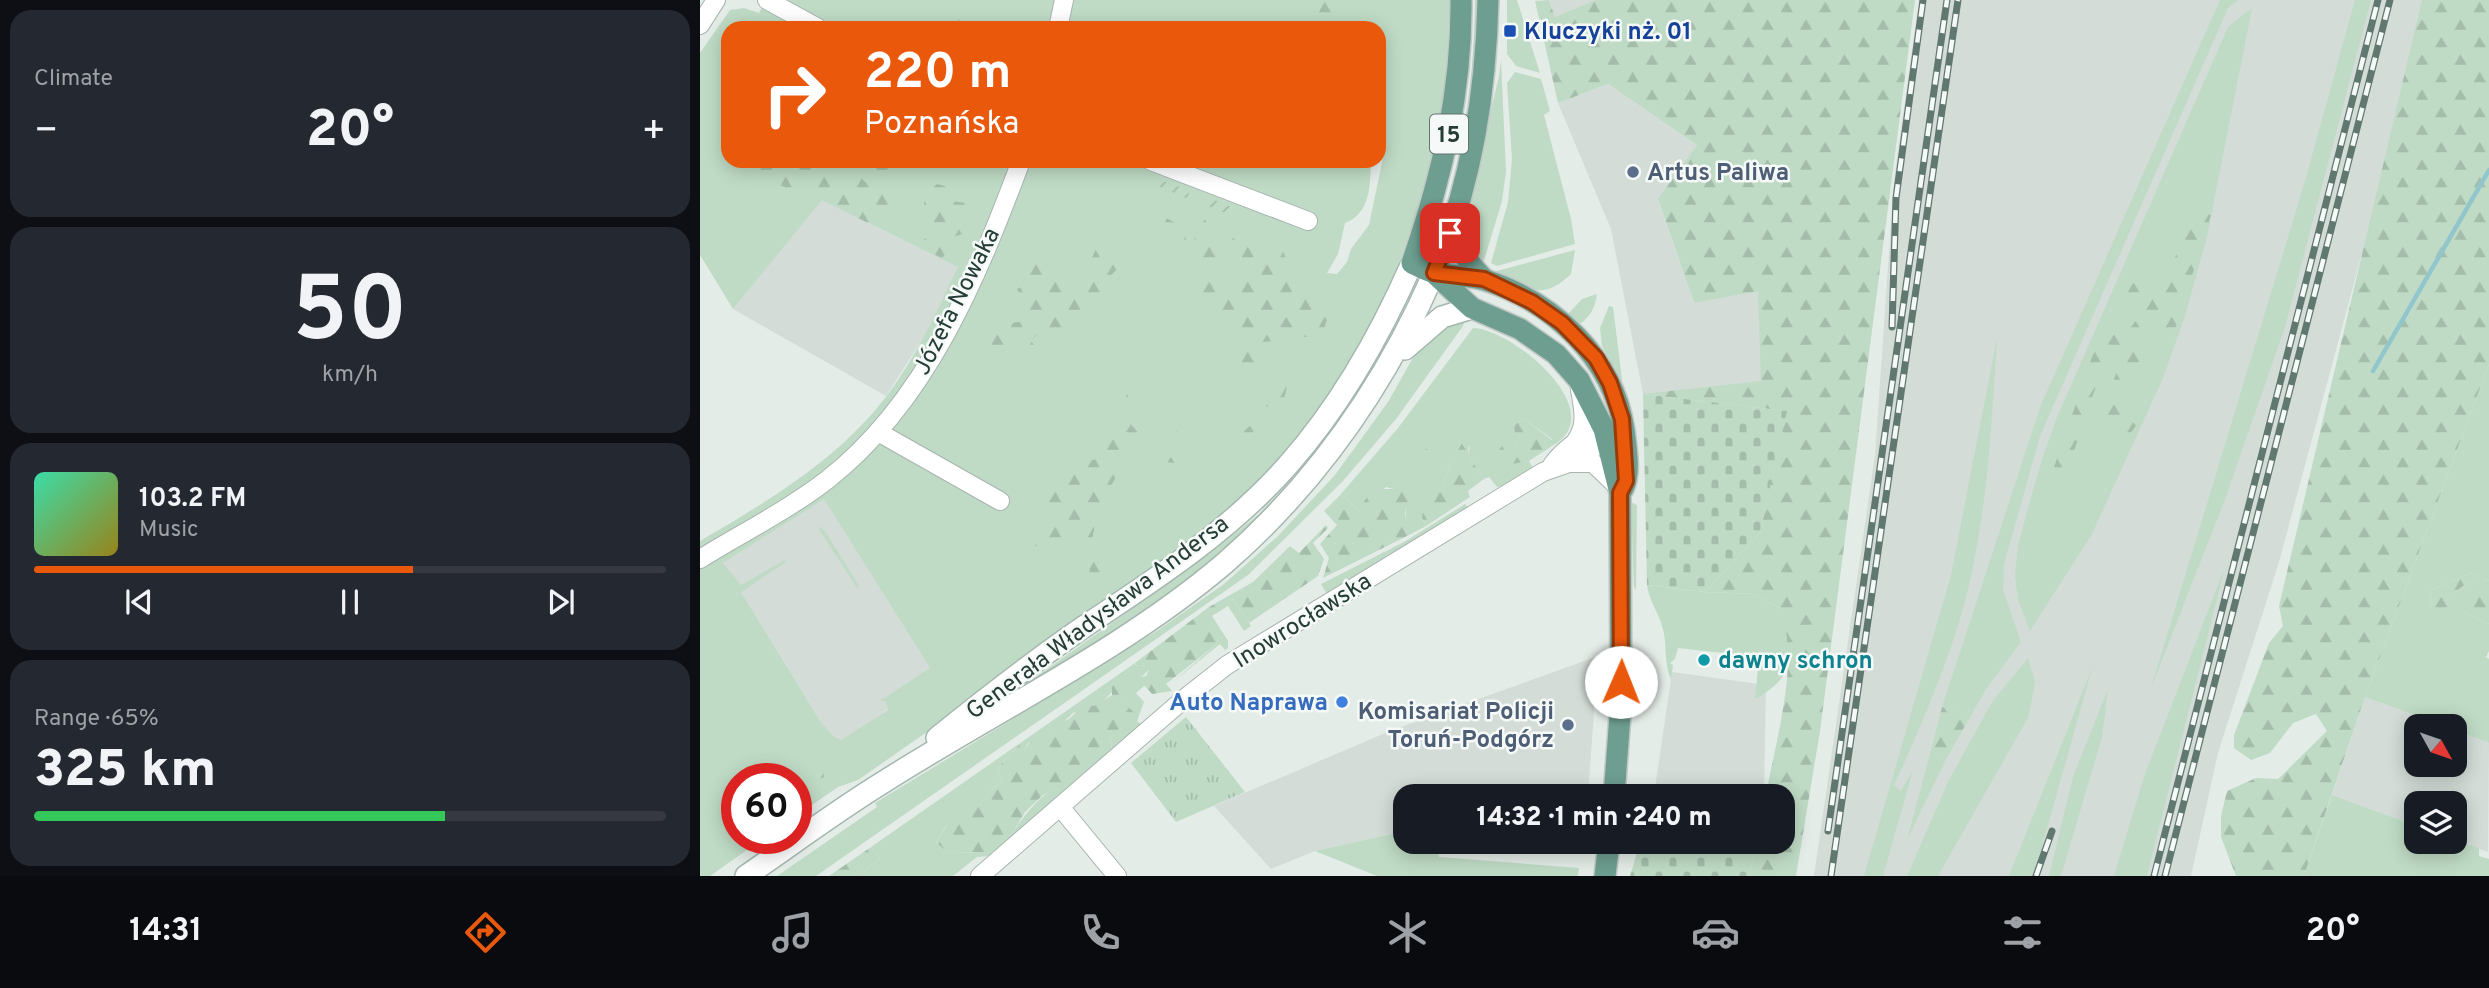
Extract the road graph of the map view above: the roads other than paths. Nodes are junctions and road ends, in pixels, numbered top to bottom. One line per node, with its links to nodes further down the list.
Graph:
1 (716, 0): 8 (street)
2 (767, 0): 6 (street)
3 (1064, 0): 7 (street)
4 (1461, 0): 13 (main road, 15)
5 (1488, 0): 11 (main road, 15)
6 (805, 21)
7 (1060, 21)
8 (700, 25)
9 (1018, 168): 19 (street, Józefa Nowaka)
10 (1169, 168): 12 (street)
11 (1456, 213): 14 (main road, 15); 15 (main road, 15)
12 (1308, 221)
13 (1412, 263): 14 (main road, 15); 25 (main road, Generała Władysława Andersa)
14 (1434, 273): 15 (main road, 15); 16 (main road, 15); 17 (main road, Generała Władysława Andersa)
15 (1484, 279): 20 (main road, 15)
16 (1472, 308): 17 (main road, Generała Władysława Andersa); 18 (main road, 15)
17 (1386, 372): 25 (main road, Generała Władysława Andersa)
18 (1579, 380): 20 (main road, 15); 21 (street)
19 (878, 432): 23 (street); 24 (street, Józefa Nowaka)
20 (1615, 437): 21 (street); 22 (main road, 15)
21 (1569, 455): 22 (street); 27 (street, Inowrocławska)
22 (1618, 489): 26 (main road, 15)
23 (1000, 501)
24 (700, 559)
25 (881, 783): 29 (main road, Generała Władysława Andersa)
26 (1615, 784)
27 (1060, 808): 30 (street, Inowrocławska); 31 (street)
28 (1608, 854): 32 (main road)
29 (746, 876)
30 (980, 876)
31 (1117, 876)
32 (1605, 876)

